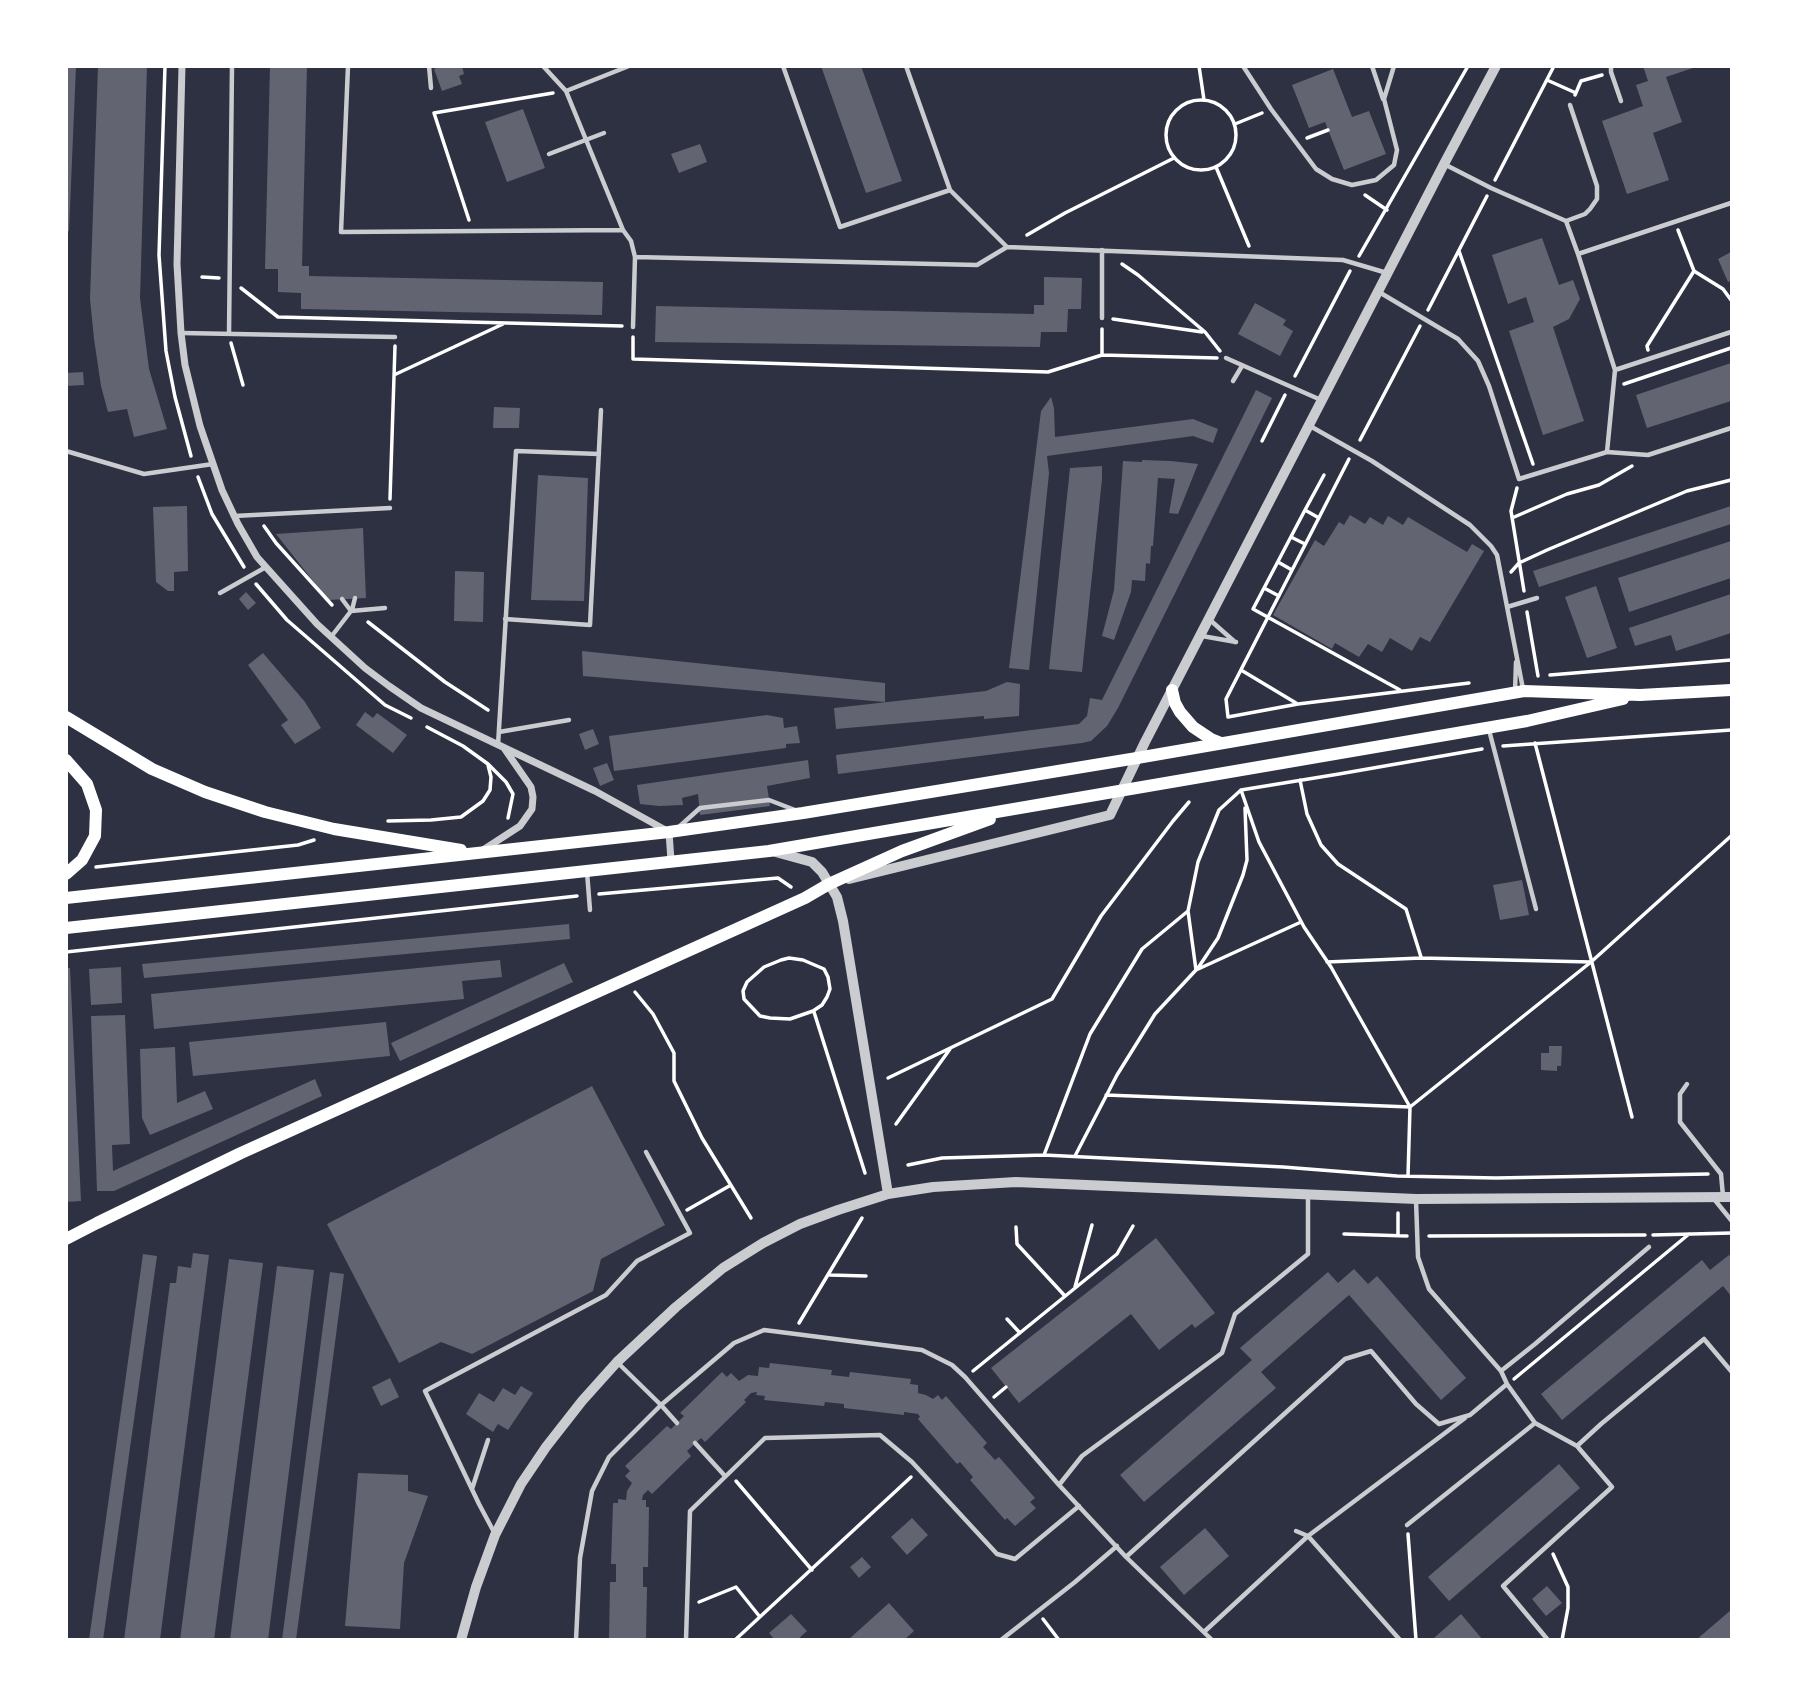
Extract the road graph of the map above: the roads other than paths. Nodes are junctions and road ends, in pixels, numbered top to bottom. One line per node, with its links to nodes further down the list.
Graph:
1 (182, 66): 36 (street)
2 (232, 66): 37 (lane)
3 (348, 66): 26 (lane)
4 (429, 66): 14 (lane)
5 (542, 66): 15 (lane)
6 (629, 66): 15 (lane)
7 (783, 66): 23 (lane)
8 (906, 66): 23 (lane)
9 (1243, 66): 16 (lane)
10 (1372, 66): 16 (lane)
11 (1394, 66): 16 (lane)
12 (1496, 66): 22 (street)
13 (1611, 69): 17 (lane)
14 (431, 88)
15 (566, 91): 20 (lane)
16 (1384, 99)
17 (1621, 101)
18 (1570, 105): 25 (lane)
19 (604, 133): 20 (lane)
20 (586, 140): 21 (lane); 26 (lane)
21 (549, 153)
22 (1444, 164): 25 (lane); 31 (street)
23 (950, 190): 27 (lane)
24 (1731, 203): 29 (lane)
25 (1566, 221): 29 (lane)
26 (623, 230): 30 (lane)
27 (1007, 247): 28 (lane); 30 (lane)
28 (1102, 250): 31 (lane); 33 (lane)
29 (1578, 254): 41 (lane)
30 (635, 257): 34 (lane)
31 (1387, 273): 32 (street)
32 (1378, 291): 43 (street); 48 (lane)
33 (1102, 318)
34 (633, 327)
35 (1731, 332): 41 (lane)
36 (181, 333): 37 (lane); 50 (street)
37 (229, 334): 38 (lane)
38 (395, 337)
39 (1226, 358): 40 (lane)
40 (1242, 366): 42 (lane); 43 (lane)
41 (1615, 370): 48 (lane)
42 (1233, 381)
43 (1322, 401): 45 (street)
44 (601, 410): 49 (lane)
45 (1309, 426): 58 (lane); 62 (street)
46 (1731, 428): 48 (lane)
47 (66, 451): 50 (lane)
48 (1607, 452)
49 (599, 454): 61 (lane); 61 (lane)
50 (213, 464): 52 (street)
51 (390, 508): 52 (lane)
52 (234, 516): 53 (street)
53 (266, 567): 54 (lane); 64 (street)
54 (220, 593)
55 (355, 598): 60 (lane)
56 (1537, 598): 58 (lane)
57 (342, 599): 60 (lane)
58 (1507, 607): 65 (lane)
59 (385, 608): 60 (lane)
60 (351, 611): 64 (lane)
61 (505, 619): 73 (lane)
62 (1209, 619): 63 (street); 63 (lane)
63 (1200, 635): 66 (street)
64 (331, 637): 75 (street)
65 (1517, 654): 68 (lane); 68 (lane)
66 (1172, 690): 74 (main road); 76 (street)
67 (1731, 690): 69 (main road)
68 (1519, 692): 69 (main road); 74 (main road)
69 (1640, 695): 72 (main road)
70 (66, 716): 83 (main road)
71 (569, 720): 73 (lane)
72 (1488, 728): 78 (main road); 89 (lane)
73 (499, 732): 75 (lane)
74 (1222, 743): 76 (main road)
75 (500, 746): 81 (street); 83 (street)
76 (1137, 758): 78 (street); 80 (main road)
77 (66, 760): 86 (main road)
78 (1120, 791): 79 (main road); 87 (street)
79 (1023, 807): 82 (main road); 87 (main road)
80 (803, 813): 81 (main road); 81 (lane)
81 (671, 831): 83 (main road); 84 (street)
82 (769, 851): 84 (main road); 87 (street)
83 (479, 853): 88 (main road)
84 (671, 861): 85 (main road)
85 (587, 871): 90 (lane); 91 (main road)
86 (69, 872)
87 (829, 884): 94 (street); 99 (main road)
88 (66, 898)
89 (1536, 909)
90 (590, 910)
91 (66, 928)
92 (1686, 1084): 96 (lane)
93 (646, 1152): 114 (lane)
94 (888, 1194): 95 (street); 101 (street)
95 (1308, 1194): 97 (street); 113 (lane)
96 (1723, 1197): 97 (street); 98 (lane)
97 (1416, 1199): 102 (lane)
98 (1731, 1220)
99 (66, 1239)
100 (1649, 1247): 102 (lane)
101 (617, 1362): 105 (lane); 118 (street)
102 (1501, 1371): 104 (lane)
103 (1731, 1371): 111 (lane)
104 (1507, 1384): 106 (lane); 108 (lane)
105 (661, 1405): 107 (lane); 113 (lane); 124 (lane)
106 (1470, 1415): 119 (lane); 121 (lane)
107 (677, 1423)
108 (1535, 1423): 111 (lane); 116 (lane)
109 (488, 1440): 114 (lane)
110 (695, 1443): 112 (lane)
111 (1577, 1446): 129 (lane)
112 (727, 1474): 115 (lane); 125 (lane)
113 (1059, 1485): 115 (lane)
114 (471, 1489): 118 (lane)
115 (1079, 1506): 120 (lane)
116 (1408, 1525)
117 (1296, 1531): 119 (lane)
118 (495, 1535): 123 (street)
119 (1308, 1536): 122 (lane); 128 (lane)
120 (1117, 1546): 121 (lane); 126 (lane)
121 (1126, 1557): 122 (lane)
122 (1205, 1631): 127 (lane)
123 (460, 1640)
124 (576, 1640)
125 (686, 1640)
126 (1001, 1640)
127 (1212, 1640)
128 (1400, 1640)
129 (1548, 1640)

